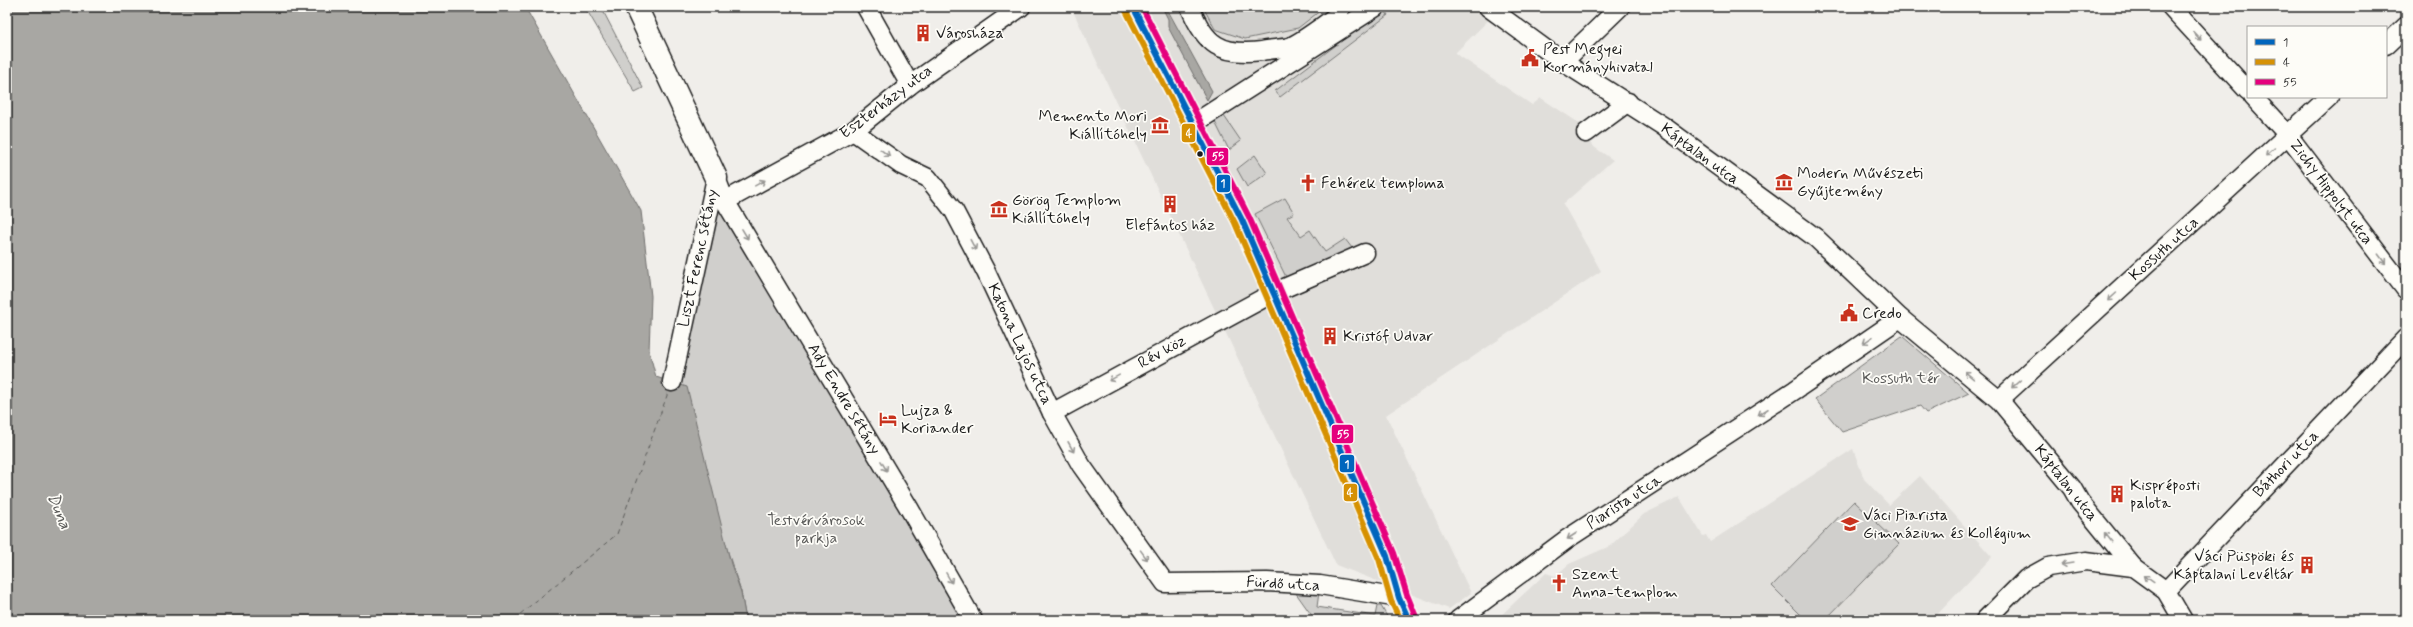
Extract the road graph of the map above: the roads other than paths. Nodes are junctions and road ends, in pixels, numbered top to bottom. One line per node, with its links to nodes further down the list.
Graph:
1 (636, 7): 23 (street, Liszt Ferenc sétány)
2 (866, 7): 14 (street)
3 (1021, 7): 14 (street, Eszterházy utca)
4 (1133, 7): 19 (street)
5 (1341, 7): 10 (street)
6 (1376, 7): 19 (street)
7 (1488, 7): 13 (street, Káptalan utca)
8 (1620, 7): 13 (street)
9 (2171, 7): 15 (street, one-way to 15)
10 (1197, 15)
11 (2406, 26): 12 (street)
12 (2387, 44)
13 (1563, 62): 18 (street, Káptalan utca)
14 (910, 84): 20 (street, Eszterházy utca)
15 (2247, 90)
16 (2254, 98): 22 (street, Zichy Hippolyt utca)
17 (2328, 98): 22 (street, Kossuth utca)
18 (1628, 102): 21 (street); 28 (street, Káptalan utca)
19 (1193, 124): 27 (street)
20 (853, 131): 24 (street, Eszterházy utca, one-way to 20); 32 (street, Katona Lajos utca, one-way to 32)
21 (1586, 133)
22 (2288, 135): 26 (street, Zichy Hippolyt utca, one-way to 26); 31 (street, Kossuth utca, one-way to 31)
23 (716, 178): 24 (street, Ady Endre sétány); 30 (street, Liszt Ferenc sétány)
24 (725, 201): 37 (street, Ady Endre sétány, one-way to 37)
25 (1365, 253): 27 (street, Rév köz)
26 (2406, 290)
27 (1273, 293): 32 (street, Rév köz, one-way to 32); 36 (street)
28 (1900, 318): 31 (street, one-way to 28); 39 (street, Piarista utca, one-way to 39)
29 (2406, 338): 35 (street, Báthori utca)
30 (672, 382)
31 (1999, 400): 33 (street, Káptalan utca, one-way to 31)
32 (1052, 413): 34 (street, Katona Lajos utca, one-way to 34)
33 (2133, 567): 35 (street, one-way to 33); 40 (street, one-way to 40)
34 (1165, 583): 36 (street, Fürdő utca)
35 (2166, 591): 41 (street)
36 (1399, 598): 38 (street)
37 (973, 620)
38 (1408, 620)
39 (1458, 620)
40 (1985, 620)
41 (2184, 620)

